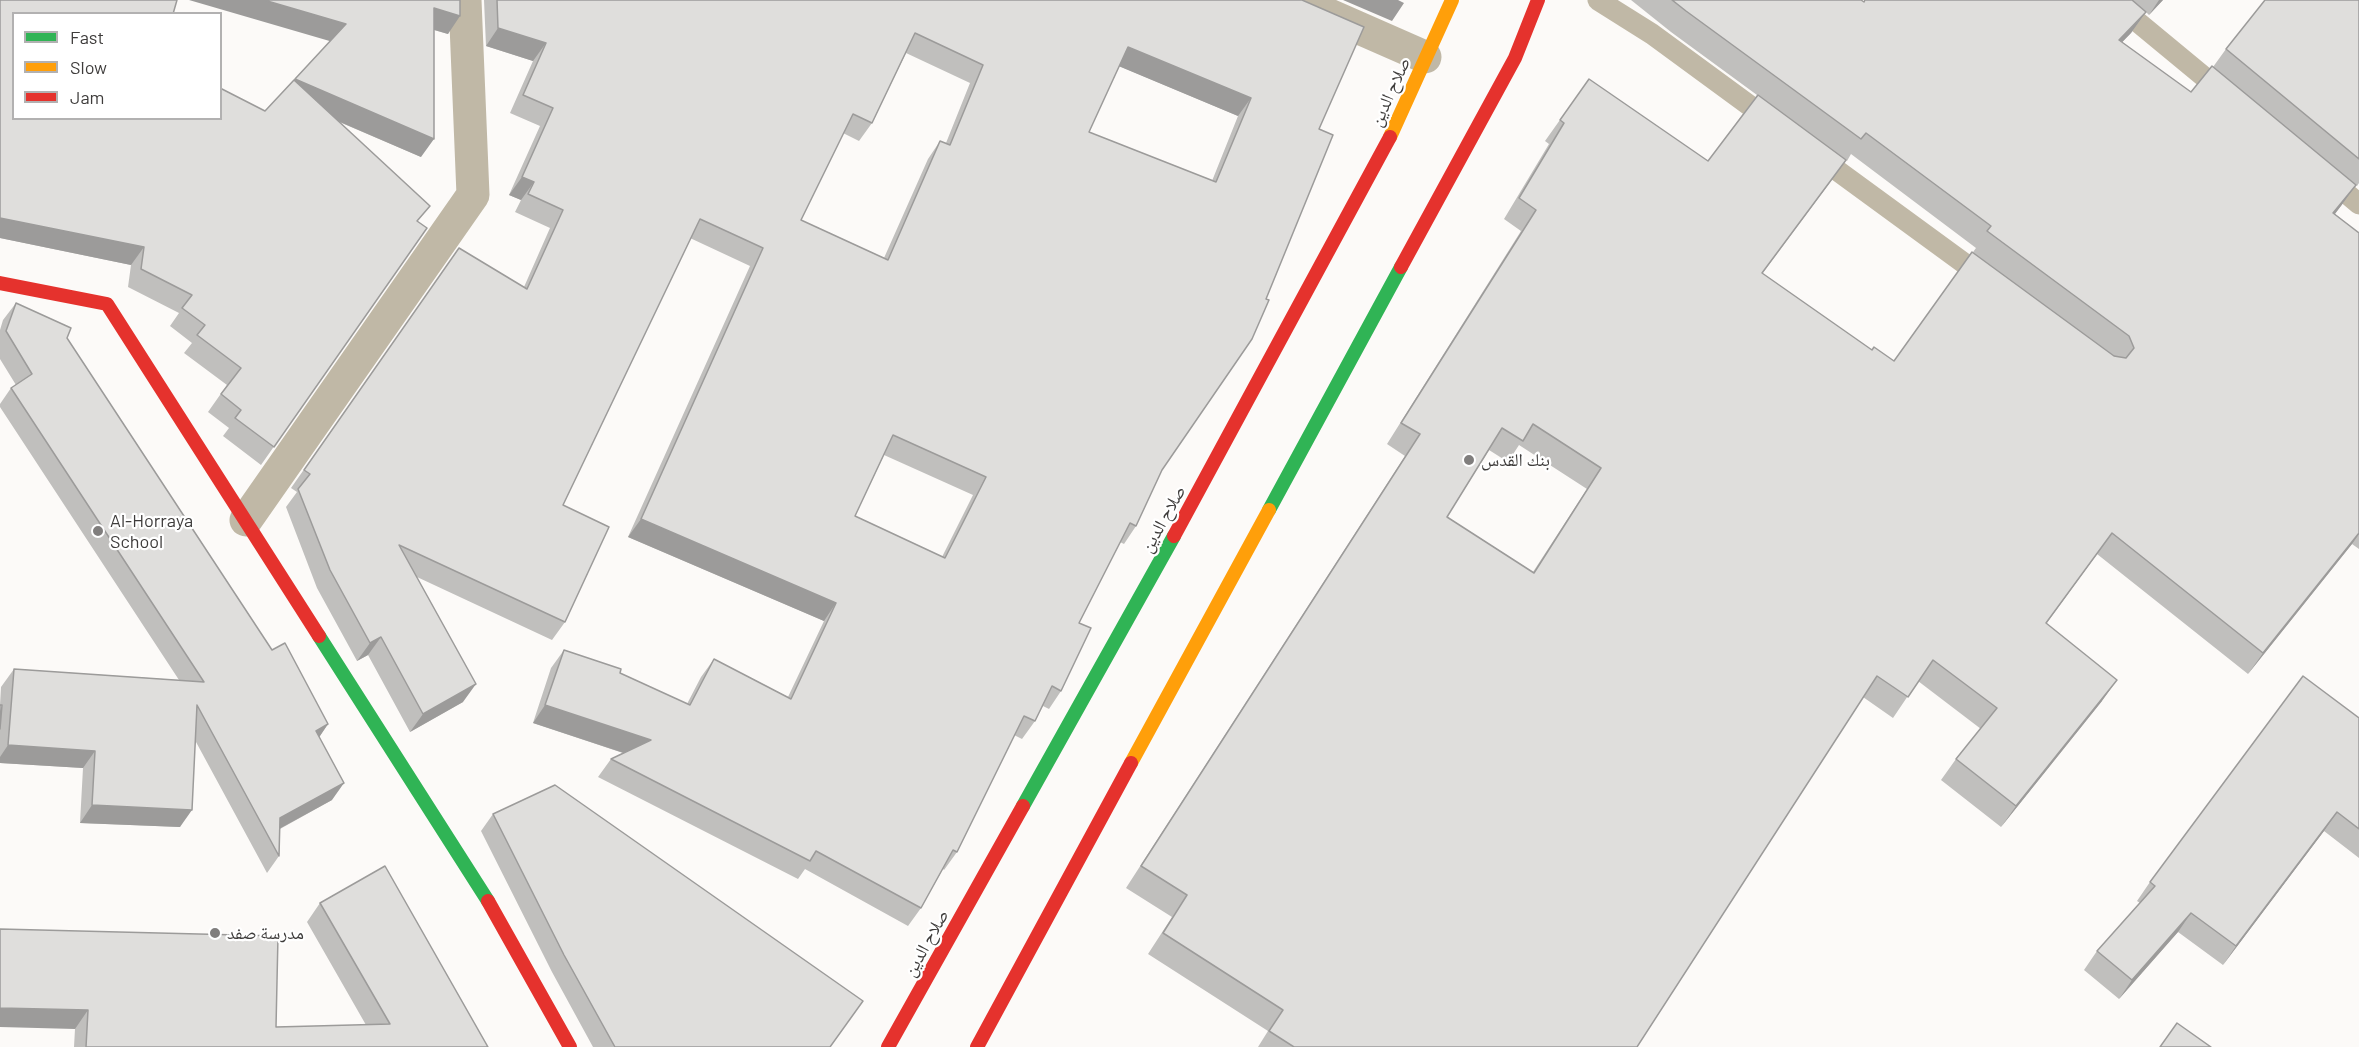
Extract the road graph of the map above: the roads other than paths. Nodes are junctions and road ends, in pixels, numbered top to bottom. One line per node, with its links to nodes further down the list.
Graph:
1 (465, 0): 15 (street)
2 (1295, 0): 7 (street)
3 (1452, 0): 7 (main road, صلاح الدين)
4 (1538, 0): 18 (main road)
5 (1598, 0): 9 (lane)
6 (2111, 0): 8 (lane)
7 (1425, 57): 17 (main road, صلاح الدين)
8 (2240, 106)
9 (1785, 132)
10 (1804, 146): 14 (lane)
11 (2313, 166): 12 (lane)
12 (2359, 204)
13 (0, 283): 15 (main road)
14 (2004, 292)
15 (246, 520): 16 (main road)
16 (570, 1047)
17 (888, 1047)
18 (977, 1047)

